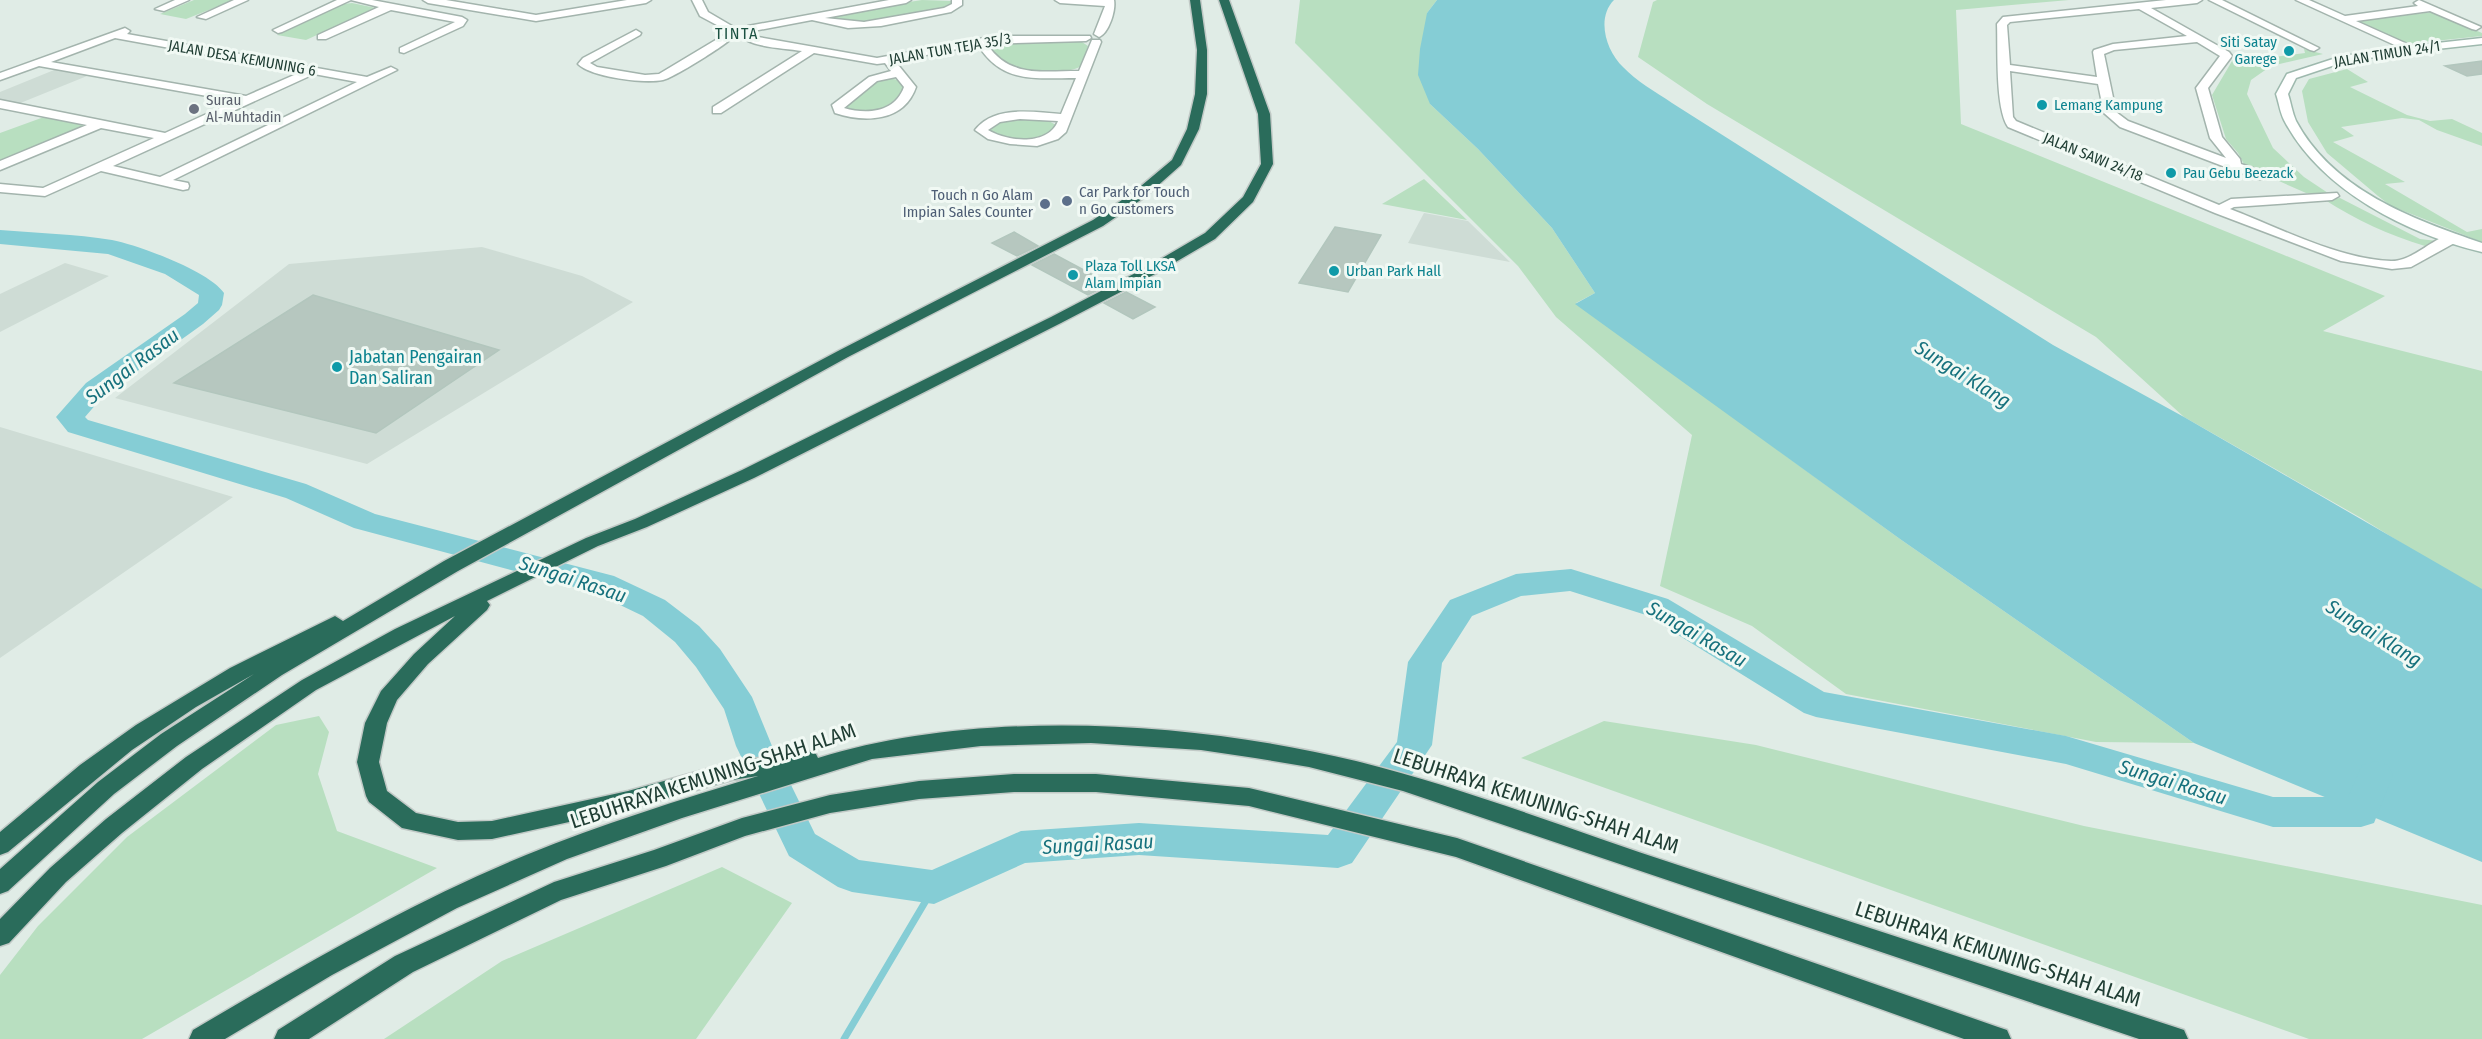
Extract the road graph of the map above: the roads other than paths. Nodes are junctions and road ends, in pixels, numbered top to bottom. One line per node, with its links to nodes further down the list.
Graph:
1 (184, 0): 25 (street)
2 (243, 0): 27 (street)
3 (346, 0): 31 (street)
4 (356, 0): 23 (street)
5 (404, 0): 23 (street)
6 (428, 0): 9 (street)
7 (488, 0): 20 (street)
8 (600, 0): 20 (street)
9 (645, 0)
10 (697, 0): 32 (street)
11 (906, 0): 26 (street)
12 (957, 0): 26 (street)
13 (1060, 0): 21 (street)
14 (1195, 0): 76 (highway)
15 (1224, 0): 77 (highway)
16 (2197, 0): 22 (street, JALAN SAWI 24/18)
17 (2214, 0): 41 (street)
18 (2301, 0): 28 (street)
19 (2412, 0): 24 (street)
20 (504, 1)
21 (1109, 1): 37 (street)
22 (2139, 5): 38 (street); 48 (street, JALAN SAWI 24/18)
23 (390, 6): 36 (street); 43 (street)
24 (2430, 8): 28 (street); 30 (street)
25 (160, 9)
26 (812, 16): 33 (street)
27 (202, 17)
28 (2344, 19): 42 (street)
29 (135, 27): 35 (street)
30 (2476, 27)
31 (278, 30)
32 (728, 31): 33 (street); 34 (street)
33 (746, 32): 44 (street, JALAN TUN TEJA 35/3)
34 (636, 33)
35 (115, 35): 46 (street); 50 (street, JALAN DESA KEMUNING 6)
36 (322, 37)
37 (1094, 38): 40 (street, JALAN TUN TEJA 35/3); 52 (street)
38 (2200, 38): 55 (street); 65 (street)
39 (2482, 41): 42 (street, JALAN TIMUN 24/1)
40 (981, 42): 45 (street, JALAN TUN TEJA 35/3); 52 (street)
41 (2314, 48)
42 (2410, 49): 74 (street, JALAN TIMUN 24/1)
43 (404, 50)
44 (812, 50): 45 (street, JALAN TUN TEJA 35/3); 60 (street)
45 (888, 60): 51 (street)
46 (39, 63): 47 (street); 53 (street)
47 (60, 66): 56 (street); 57 (street)
48 (2003, 67): 55 (street); 73 (street, JALAN SAWI 24/18)
49 (391, 70): 54 (street)
50 (312, 71): 54 (street, JALAN DESA KEMUNING 6); 57 (street)
51 (898, 73): 51 (street)
52 (1083, 75): 62 (street)
53 (0, 77)
54 (369, 81): 69 (street)
55 (2103, 81): 65 (street)
56 (0, 90)
57 (247, 100): 64 (street)
58 (0, 104): 59 (street)
59 (22, 108): 61 (street); 63 (street)
60 (717, 110)
61 (0, 116)
62 (1065, 118): 62 (street)
63 (99, 123): 64 (street); 66 (street)
64 (166, 137): 67 (street)
65 (2231, 164): 68 (street)
66 (0, 166)
67 (100, 167): 69 (street); 71 (street)
68 (2262, 176)
69 (161, 181): 70 (street)
70 (183, 186)
71 (0, 188)
72 (2331, 196): 73 (street)
73 (2220, 210): 74 (street, JALAN SAWI 24/18)
74 (2452, 238): 75 (street, JALAN TIMUN 24/1)
75 (2482, 248)
76 (452, 566): 79 (highway); 80 (highway)
77 (502, 587): 78 (highway); 81 (highway)
78 (866, 752): 82 (highway, LEBUHRAYA KEMUNING-SHAH ALAM); 85 (highway, LEBUHRAYA KEMUNING-SHAH ALAM)
79 (0, 845)
80 (0, 884)
81 (0, 935)
82 (202, 1039)
83 (287, 1039): 84 (highway)
84 (1998, 1039)
85 (2175, 1039)

